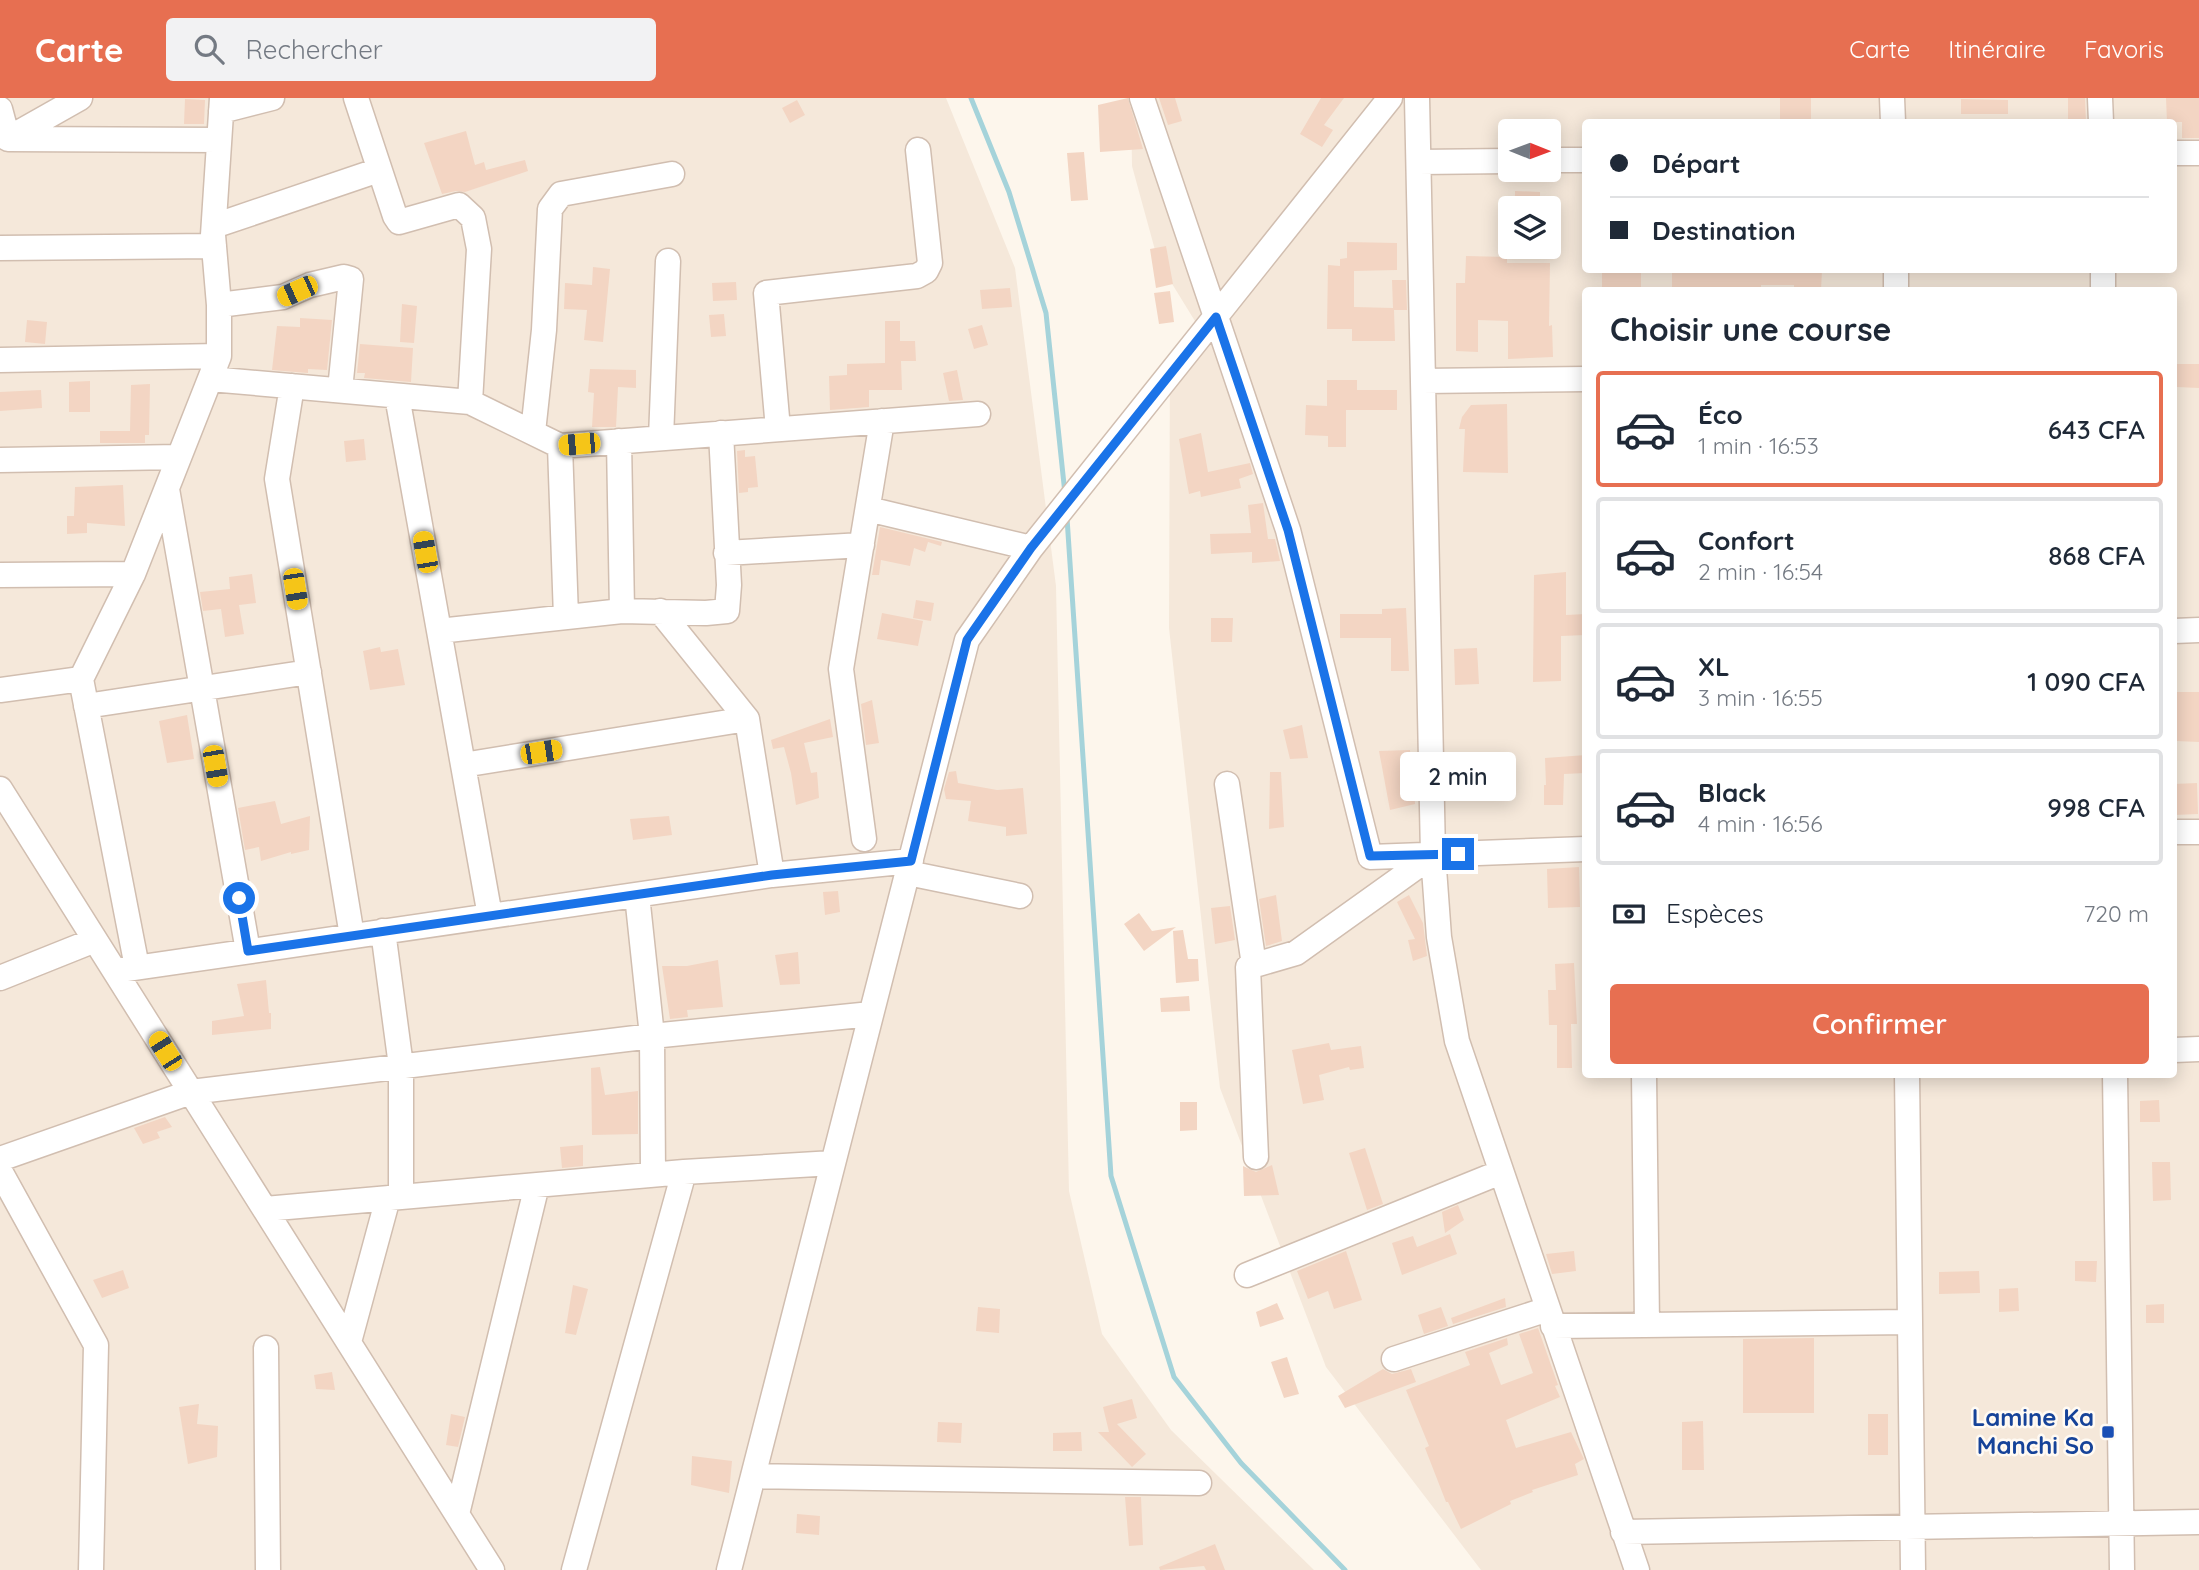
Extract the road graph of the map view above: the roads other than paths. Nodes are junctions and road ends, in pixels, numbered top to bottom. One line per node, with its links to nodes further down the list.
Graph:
1 (80, 98): 13 (street)
2 (272, 98): 9 (street)
3 (356, 98): 22 (street)
4 (1142, 98): 28 (street)
5 (1390, 98): 28 (street)
6 (1418, 98): 21 (street)
7 (1892, 98): 11 (street)
8 (2100, 98): 12 (street)
9 (222, 105): 14 (street)
10 (0, 109): 13 (street)
11 (1892, 119)
12 (2101, 119)
13 (4, 139): 14 (street)
14 (219, 140): 24 (street)
15 (918, 150): 39 (street)
16 (2177, 153): 17 (street)
17 (2199, 153)
18 (1561, 160): 19 (street)
19 (1582, 160)
20 (1498, 161): 21 (street)
21 (1419, 162): 32 (street)
22 (379, 170): 24 (street); 36 (street)
23 (671, 174): 40 (street)
24 (214, 236): 25 (street); 27 (street)
25 (0, 248)
26 (668, 261): 42 (street)
27 (219, 305): 30 (street); 34 (street)
28 (1216, 317): 50 (street); 74 (street)
29 (0, 360): 30 (street)
30 (214, 367): 33 (street); 45 (street)
31 (1582, 379): 32 (street)
32 (1423, 382): 74 (street)
33 (292, 386): 34 (street); 60 (street)
34 (340, 390): 35 (street)
35 (397, 396): 36 (street); 58 (street)
36 (470, 402): 40 (street)
37 (978, 414): 38 (street)
38 (883, 421): 39 (street); 48 (street)
39 (778, 429): 41 (street)
40 (533, 432): 44 (street)
41 (721, 433): 42 (street); 51 (street)
42 (661, 438): 43 (street)
43 (619, 441): 44 (street); 54 (street)
44 (560, 446): 56 (street)
45 (179, 457): 46 (street); 47 (street)
46 (0, 460)
47 (167, 489): 52 (street); 62 (street)
48 (868, 509): 49 (street); 50 (street)
49 (862, 545): 51 (street); 72 (street)
50 (1031, 548): 75 (street)
51 (726, 553): 55 (street)
52 (133, 574): 53 (street); 61 (street)
53 (0, 575)
54 (622, 611): 55 (street); 56 (street)
55 (660, 611): 65 (street)
56 (566, 617): 58 (street)
57 (2199, 630): 59 (street)
58 (439, 631): 66 (street)
59 (2177, 631)
60 (309, 672): 62 (street); 81 (street)
61 (81, 679): 63 (street); 64 (street)
62 (200, 687): 64 (street); 83 (street)
63 (0, 690)
64 (86, 706): 85 (street)
65 (747, 719): 66 (street); 76 (street)
66 (463, 765): 79 (street)
67 (1227, 784): 84 (street)
68 (0, 789): 69 (street)
69 (11, 826): 82 (street)
70 (2177, 832): 71 (street)
71 (2199, 832)
72 (864, 839)
73 (1582, 849): 74 (street)
74 (1433, 855): 84 (street); 101 (street)
75 (909, 867): 76 (street); 78 (street); 87 (street)
76 (772, 875): 77 (street)
77 (637, 895): 79 (street); 88 (street)
78 (1020, 896)
79 (490, 916): 80 (street)
80 (383, 932): 81 (street); 91 (street)
81 (352, 936): 83 (street)
82 (95, 940): 85 (street); 86 (street)
83 (248, 951): 85 (street)
84 (1254, 965): 96 (street)
85 (126, 969): 95 (street)
86 (0, 978)
87 (871, 1014): 88 (street); 98 (street)
88 (652, 1036): 91 (street); 102 (street)
89 (2199, 1049): 90 (street)
90 (2177, 1050)
91 (401, 1066): 95 (street); 104 (street)
92 (1644, 1078): 109 (street)
93 (1907, 1078): 108 (street)
94 (2115, 1078): 117 (street)
95 (191, 1092): 97 (street); 105 (street)
96 (1256, 1157)
97 (0, 1159)
98 (833, 1163): 100 (street); 113 (street)
99 (0, 1171): 120 (street)
100 (684, 1172): 102 (street); 123 (street)
101 (1502, 1172): 106 (street); 107 (street)
102 (653, 1174): 103 (street)
103 (537, 1185): 104 (street); 115 (street)
104 (394, 1197): 105 (street); 110 (street)
105 (265, 1209): 110 (street)
106 (1247, 1275)
107 (1550, 1318): 109 (street); 112 (street); 119 (street)
108 (1910, 1322): 109 (street); 118 (street)
109 (1647, 1325)
110 (349, 1342): 115 (street)
111 (265, 1348): 121 (street)
112 (1394, 1359)
113 (753, 1476): 114 (street); 124 (street)
114 (1199, 1483)
115 (457, 1514): 122 (street)
116 (2199, 1522): 117 (street)
117 (2121, 1524): 118 (street); 127 (street)
118 (1912, 1527): 119 (street); 126 (street)
119 (1623, 1532): 125 (street)
120 (91, 1570)
121 (268, 1570)
122 (492, 1570)
123 (574, 1570)
124 (729, 1570)
125 (1637, 1570)
126 (1913, 1570)
127 (2122, 1570)

